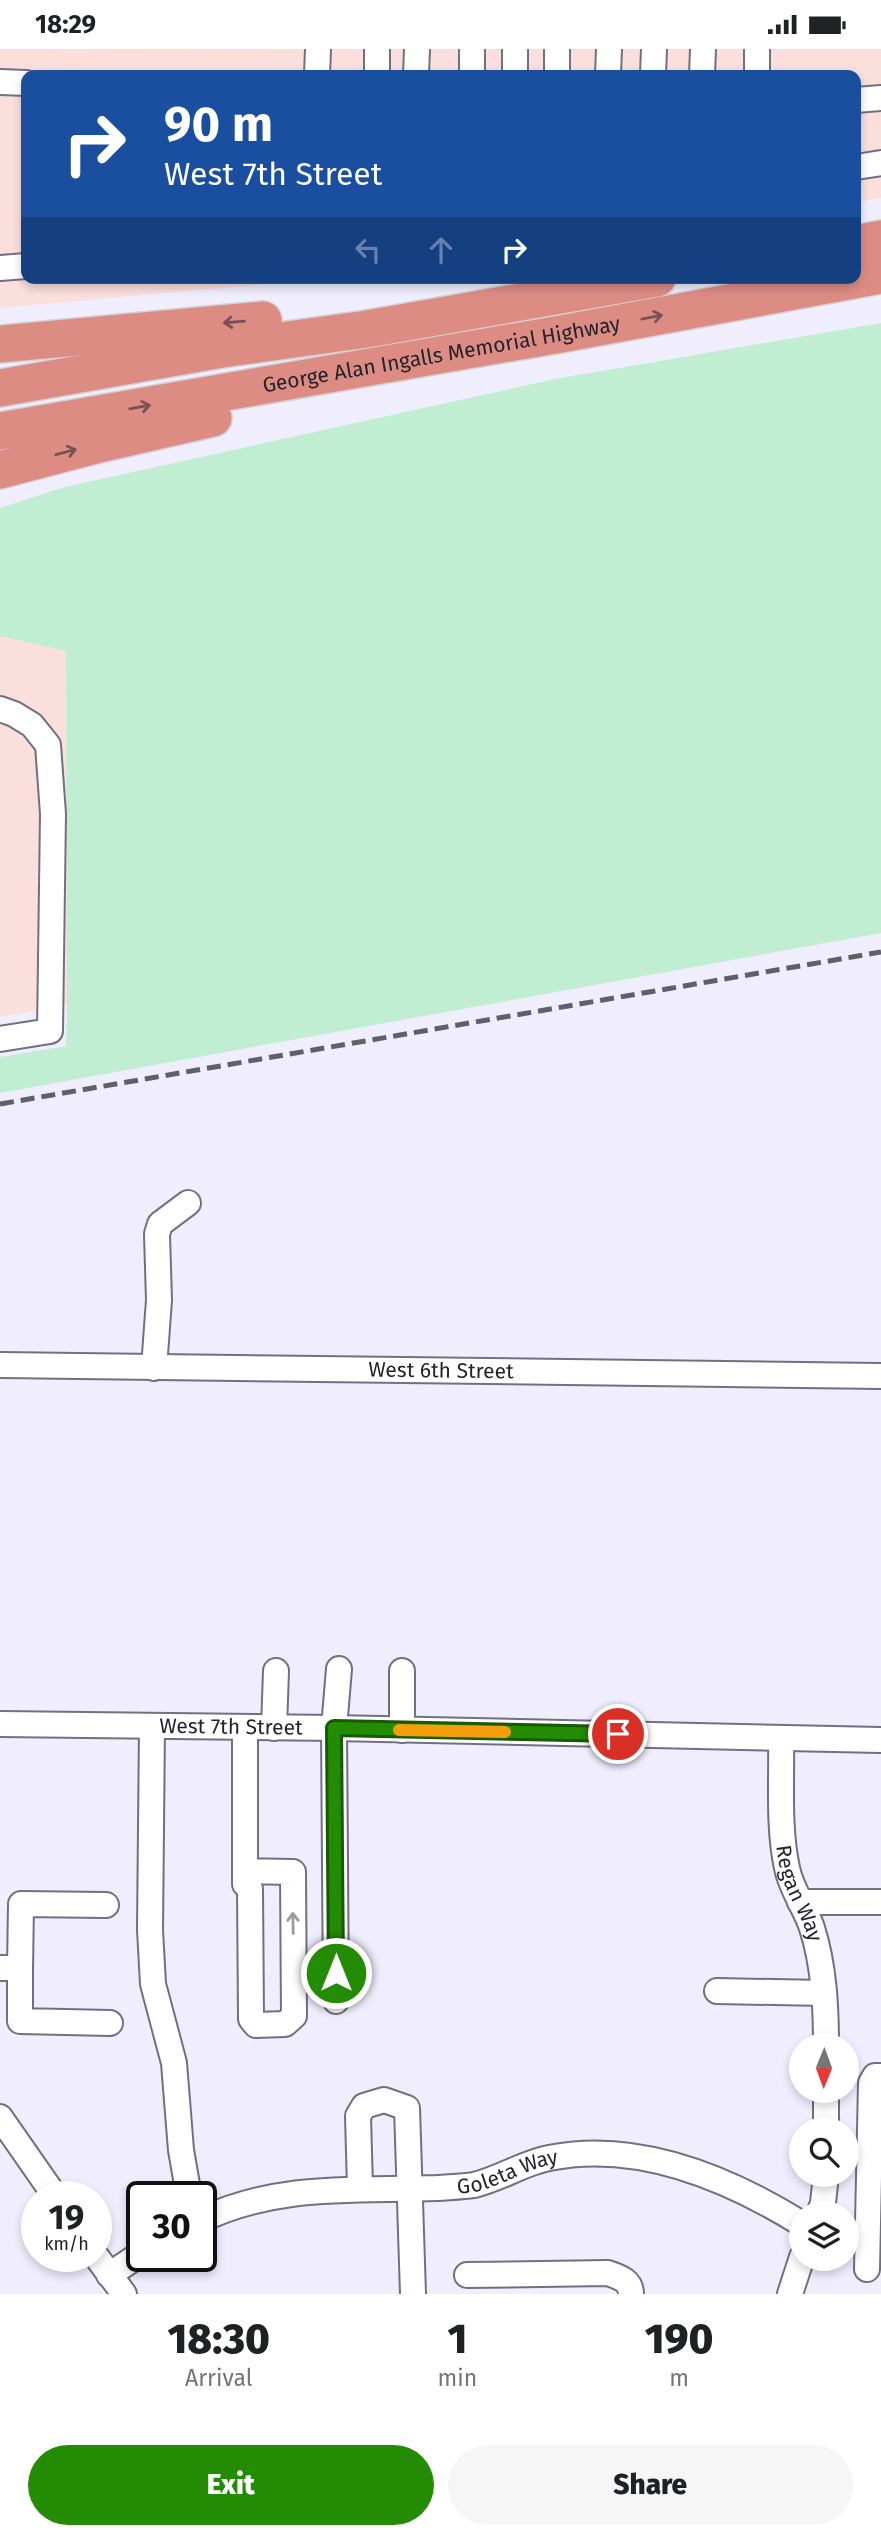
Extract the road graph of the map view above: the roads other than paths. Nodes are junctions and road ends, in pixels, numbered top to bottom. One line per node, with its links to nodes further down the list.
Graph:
1 (318, 49): 11 (street)
2 (377, 49): 12 (street)
3 (417, 49): 13 (street)
4 (472, 49): 14 (street)
5 (515, 49): 15 (street)
6 (558, 49): 16 (street)
7 (609, 49): 17 (street)
8 (654, 49): 18 (street)
9 (703, 49): 19 (street)
10 (757, 49): 20 (street)
11 (317, 70)
12 (377, 70)
13 (416, 70)
14 (472, 70)
15 (515, 70)
16 (557, 70)
17 (608, 70)
18 (653, 70)
19 (702, 70)
20 (757, 70)
21 (0, 82): 22 (street)
22 (21, 83)
23 (881, 98): 24 (street)
24 (861, 100)
25 (881, 163): 26 (street)
26 (861, 166)
27 (881, 239): 28 (highway)
28 (861, 243)
29 (21, 266): 30 (street)
30 (0, 268)
31 (881, 275): 32 (highway, George Alan Ingalls Memorial Highway, one-way to 31)
32 (861, 279)
33 (622, 284): 35 (highway, George Alan Ingalls Memorial Highway)
34 (832, 284): 36 (highway, George Alan Ingalls Memorial Highway, one-way to 34)
35 (547, 297): 37 (highway, one-way to 37); 38 (highway, George Alan Ingalls Memorial Highway)
36 (561, 334): 39 (highway, George Alan Ingalls Memorial Highway, one-way to 36); 40 (highway, one-way to 36)
37 (0, 344)
38 (0, 388)
39 (0, 431)
40 (0, 470)
41 (0, 709): 42 (street)
42 (0, 1039)
43 (188, 1203): 45 (street)
44 (0, 1365): 45 (street, West 6th Street)
45 (154, 1368): 46 (street, West 6th Street)
46 (881, 1376)
47 (339, 1669): 54 (street)
48 (276, 1671): 53 (street)
49 (402, 1671): 55 (street)
50 (0, 1724): 51 (street, West 7th Street)
51 (152, 1726): 52 (street, West 7th Street); 71 (street)
52 (245, 1727): 53 (street, West 7th Street); 58 (street)
53 (274, 1728): 54 (street, West 7th Street)
54 (334, 1728): 55 (street, West 7th Street); 65 (street)
55 (402, 1730): 56 (street, West 7th Street)
56 (781, 1738): 57 (street, West 7th Street); 59 (street, Regan Way)
57 (881, 1740)
58 (245, 1871): 58 (street, one-way to 58)
59 (800, 1902): 60 (street); 64 (street, Regan Way)
60 (881, 1902)
61 (106, 1905): 62 (street)
62 (10, 1968): 66 (street)
63 (717, 1991): 64 (street)
64 (824, 1993): 67 (street, Regan Way)
65 (336, 2001)
66 (110, 2023)
67 (826, 2033)
68 (881, 2076): 79 (street)
69 (0, 2117): 70 (street)
70 (45, 2181)
71 (186, 2181)
72 (360, 2188): 73 (street, Goleta Way); 73 (street); 74 (street, Goleta Way)
73 (409, 2188): 75 (street, Goleta Way); 82 (street)
74 (217, 2214)
75 (789, 2217)
76 (859, 2262): 79 (street)
77 (126, 2269): 81 (street)
78 (797, 2271): 84 (street)
79 (874, 2273)
80 (467, 2275): 83 (street)
81 (113, 2282)
82 (413, 2294)
83 (631, 2294)
84 (790, 2294)

